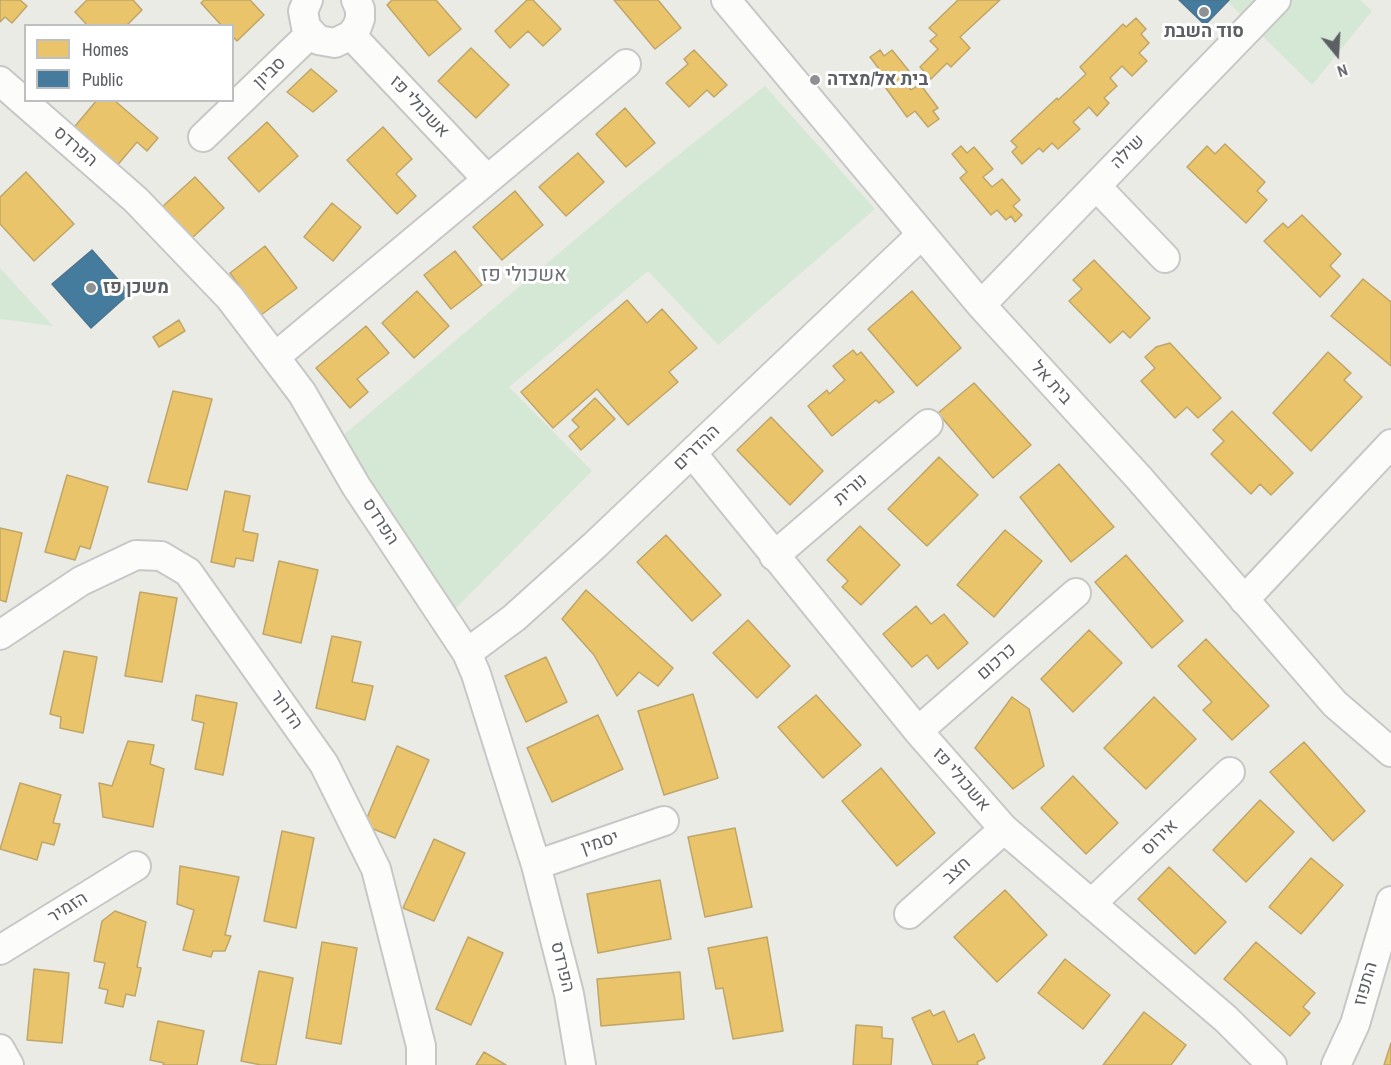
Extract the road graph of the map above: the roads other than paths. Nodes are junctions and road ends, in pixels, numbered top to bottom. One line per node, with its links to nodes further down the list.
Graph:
1 (308, 0): 5 (street)
2 (356, 0): 6 (street)
3 (726, 0): 12 (street, בית אל)
4 (1276, 0): 11 (street, שילה)
5 (310, 34): 6 (street); 9 (street, סביון)
6 (351, 35): 10 (street, אשכולי פז)
7 (626, 64): 10 (street)
8 (0, 81): 15 (street, הפרדס)
9 (203, 136)
10 (487, 179): 15 (street)
11 (1096, 186): 13 (street); 14 (street, שילה)
12 (921, 235): 14 (street, בית אל); 18 (street, ההדרים)
13 (1165, 258)
14 (981, 305): 21 (street, בית אל)
15 (275, 357): 23 (street, הפרדס)
16 (928, 424): 19 (street, נורית)
17 (1391, 444): 21 (street)
18 (692, 453): 19 (street, אשכולי פז); 23 (street, ההדרים)
19 (774, 556): 24 (street, אשכולי פז)
20 (1076, 593): 24 (street, כרכום)
21 (1244, 600): 25 (street, בית אל)
22 (0, 635): 37 (street, הדרור)
23 (467, 653): 29 (street, הפרדס)
24 (918, 731): 28 (street, אשכולי פז)
25 (1391, 752)
26 (1230, 772): 32 (street, אירוס)
27 (664, 820): 29 (street, יסמין)
28 (1004, 829): 32 (street, אשכולי פז); 33 (street, חצב)
29 (537, 865): 38 (street, הפרדס)
30 (136, 866): 34 (street, הזמיר)
31 (1391, 901): 40 (street, התפוז)
32 (1091, 904): 39 (street, אשכולי פז)
33 (909, 914)
34 (0, 950)
35 (0, 1049): 36 (street)
36 (9, 1065)
37 (421, 1065)
38 (581, 1065)
39 (1272, 1065)
40 (1336, 1065)

